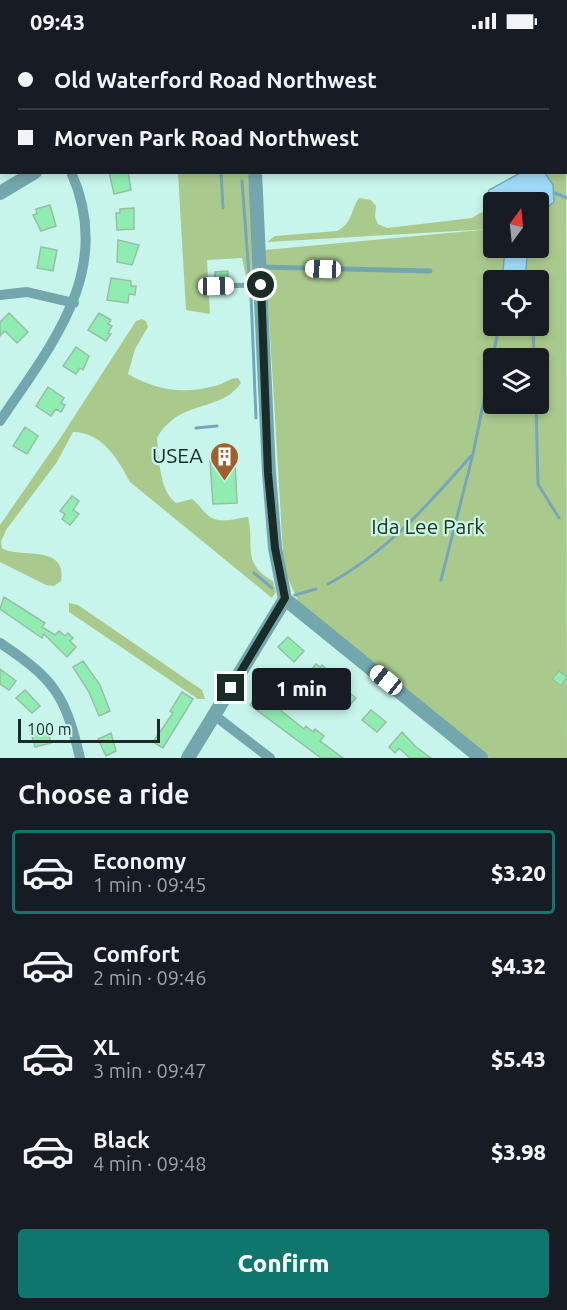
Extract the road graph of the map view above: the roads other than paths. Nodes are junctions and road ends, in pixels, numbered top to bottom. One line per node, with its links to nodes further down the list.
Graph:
1 (32, 174): 4 (street)
2 (72, 174): 10 (street)
3 (255, 174): 5 (street)
4 (0, 193)
5 (261, 267): 6 (lane); 7 (street)
6 (430, 271)
7 (261, 285): 8 (lane); 12 (street)
8 (216, 286)
9 (0, 295): 10 (street)
10 (74, 303): 11 (street)
11 (0, 421)
12 (285, 598): 14 (street); 18 (street)
13 (0, 643): 15 (street)
14 (214, 715): 16 (street); 17 (street)
15 (80, 758)
16 (188, 758)
17 (270, 758)
18 (481, 758)

